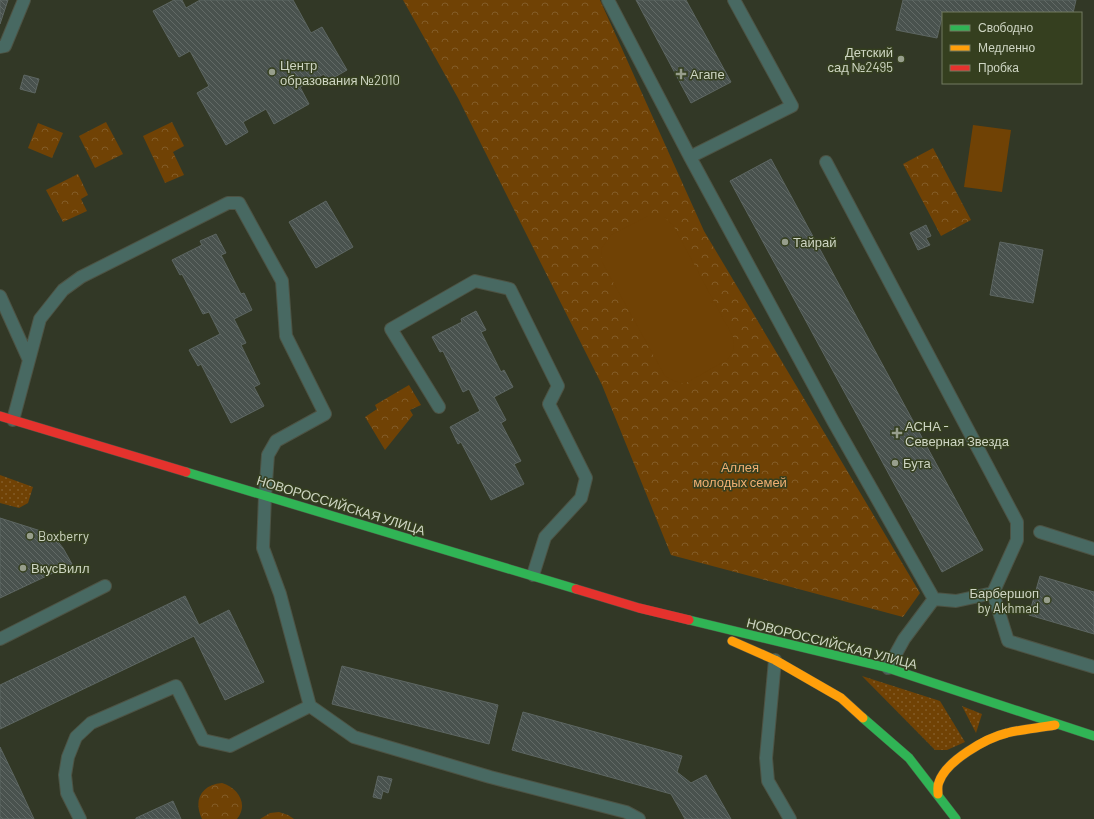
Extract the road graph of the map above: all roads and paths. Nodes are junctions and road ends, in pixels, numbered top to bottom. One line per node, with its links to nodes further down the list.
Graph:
1 (24, 0): 4 (lane)
2 (608, 0): 5 (lane)
3 (734, 0): 5 (lane)
4 (0, 47)
5 (690, 157): 18 (lane)
6 (826, 162): 17 (lane)
7 (0, 296): 8 (lane)
8 (29, 360): 11 (lane); 12 (lane)
9 (439, 407): 15 (lane)
10 (0, 416): 11 (street, НОВОРОССИЙСКАЯ УЛИЦА)
11 (13, 420): 12 (street, НОВОРОССИЙСКАЯ УЛИЦА)
12 (265, 496): 15 (street, НОВОРОССИЙСКАЯ УЛИЦА); 24 (lane)
13 (1040, 532): 14 (lane)
14 (1094, 549)
15 (533, 575): 19 (street, НОВОРОССИЙСКАЯ УЛИЦА)
16 (105, 586): 20 (lane)
17 (994, 593): 18 (lane); 22 (lane)
18 (934, 599): 23 (lane)
19 (676, 617): 21 (street, НОВОРОССИЙСКАЯ УЛИЦА); 23 (street, НОВОРОССИЙСКАЯ УЛИЦА)
20 (0, 639)
21 (775, 660): 27 (street, НОВОРОССИЙСКАЯ УЛИЦА); 30 (lane)
22 (1094, 667)
23 (888, 668): 25 (street, НОВОРОССИЙСКАЯ УЛИЦА)
24 (310, 706): 28 (lane); 29 (lane)
25 (1058, 725): 26 (street, НОВОРОССИЙСКАЯ УЛИЦА); 27 (street)
26 (1094, 736)
27 (938, 794): 31 (street, НОВОРОССИЙСКАЯ УЛИЦА)
28 (80, 819)
29 (639, 819)
30 (790, 819)
31 (956, 819)

